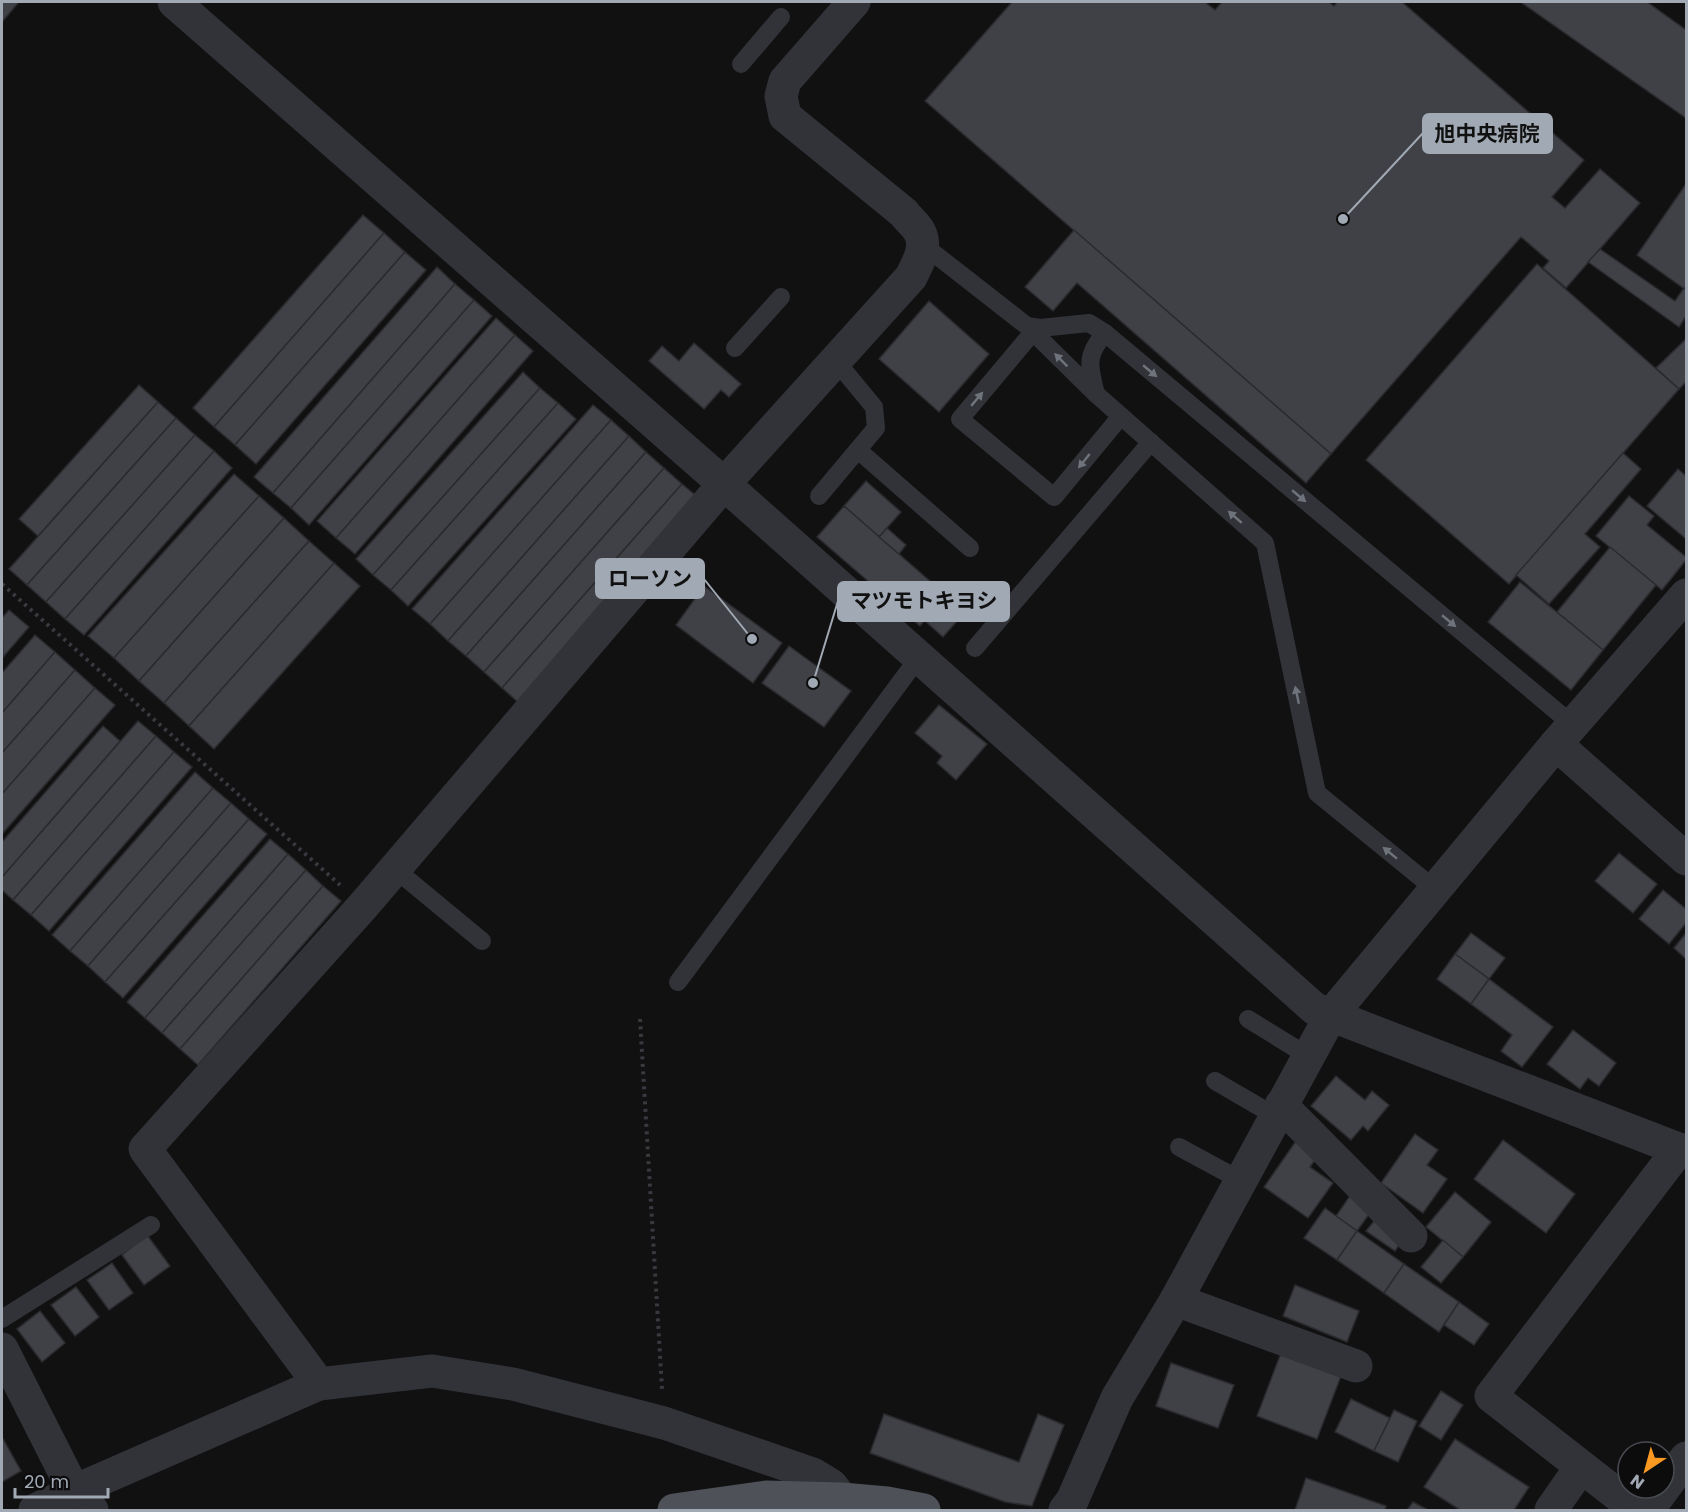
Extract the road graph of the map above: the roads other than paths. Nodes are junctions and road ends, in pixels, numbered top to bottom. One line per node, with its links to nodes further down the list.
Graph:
1 (174, 2): 15 (street)
2 (854, 2): 5 (street)
3 (781, 18): 4 (lane)
4 (741, 64)
5 (922, 244): 7 (lane); 10 (street)
6 (781, 297): 9 (lane)
7 (1030, 329): 8 (lane); 11 (lane, one-way to 7); 12 (lane, one-way to 7)
8 (1105, 333): 11 (lane); 21 (lane, one-way to 21)
9 (735, 348)
10 (836, 361): 14 (lane); 15 (street)
11 (1096, 394): 12 (lane)
12 (1121, 416): 13 (lane)
13 (1151, 442): 19 (lane); 24 (lane, one-way to 13)
14 (858, 450): 16 (lane); 17 (lane)
15 (724, 484): 20 (street); 23 (street)
16 (819, 496)
17 (970, 548)
18 (1686, 595): 21 (street)
19 (975, 648)
20 (919, 657): 26 (lane); 27 (street)
21 (1564, 735): 22 (street); 24 (street)
22 (1686, 859)
23 (395, 868): 25 (lane); 41 (street)
24 (1436, 890): 27 (street)
25 (482, 941)
26 (678, 982)
27 (1331, 1015): 29 (street); 33 (street)
28 (1248, 1019): 29 (lane)
29 (1308, 1056): 31 (street)
30 (1215, 1081): 31 (lane)
31 (1278, 1110): 34 (street); 36 (street)
32 (1179, 1148): 34 (lane)
33 (1683, 1150): 43 (street)
34 (1240, 1180): 37 (street)
35 (151, 1225): 38 (lane)
36 (1411, 1236)
37 (1176, 1300): 40 (street); 50 (street)
38 (2, 1320)
39 (2, 1349): 45 (street)
40 (1356, 1366)
41 (319, 1384): 44 (street); 45 (street)
42 (1686, 1458): 53 (street)
43 (1581, 1467): 51 (street); 52 (street)
44 (842, 1499): 46 (main road); 48 (main road)
45 (83, 1501): 47 (street)
46 (886, 1507): 49 (main road)
47 (35, 1510)
48 (674, 1510)
49 (924, 1510)
50 (1065, 1510)
51 (1551, 1510)
52 (1637, 1510)
53 (1648, 1510)

